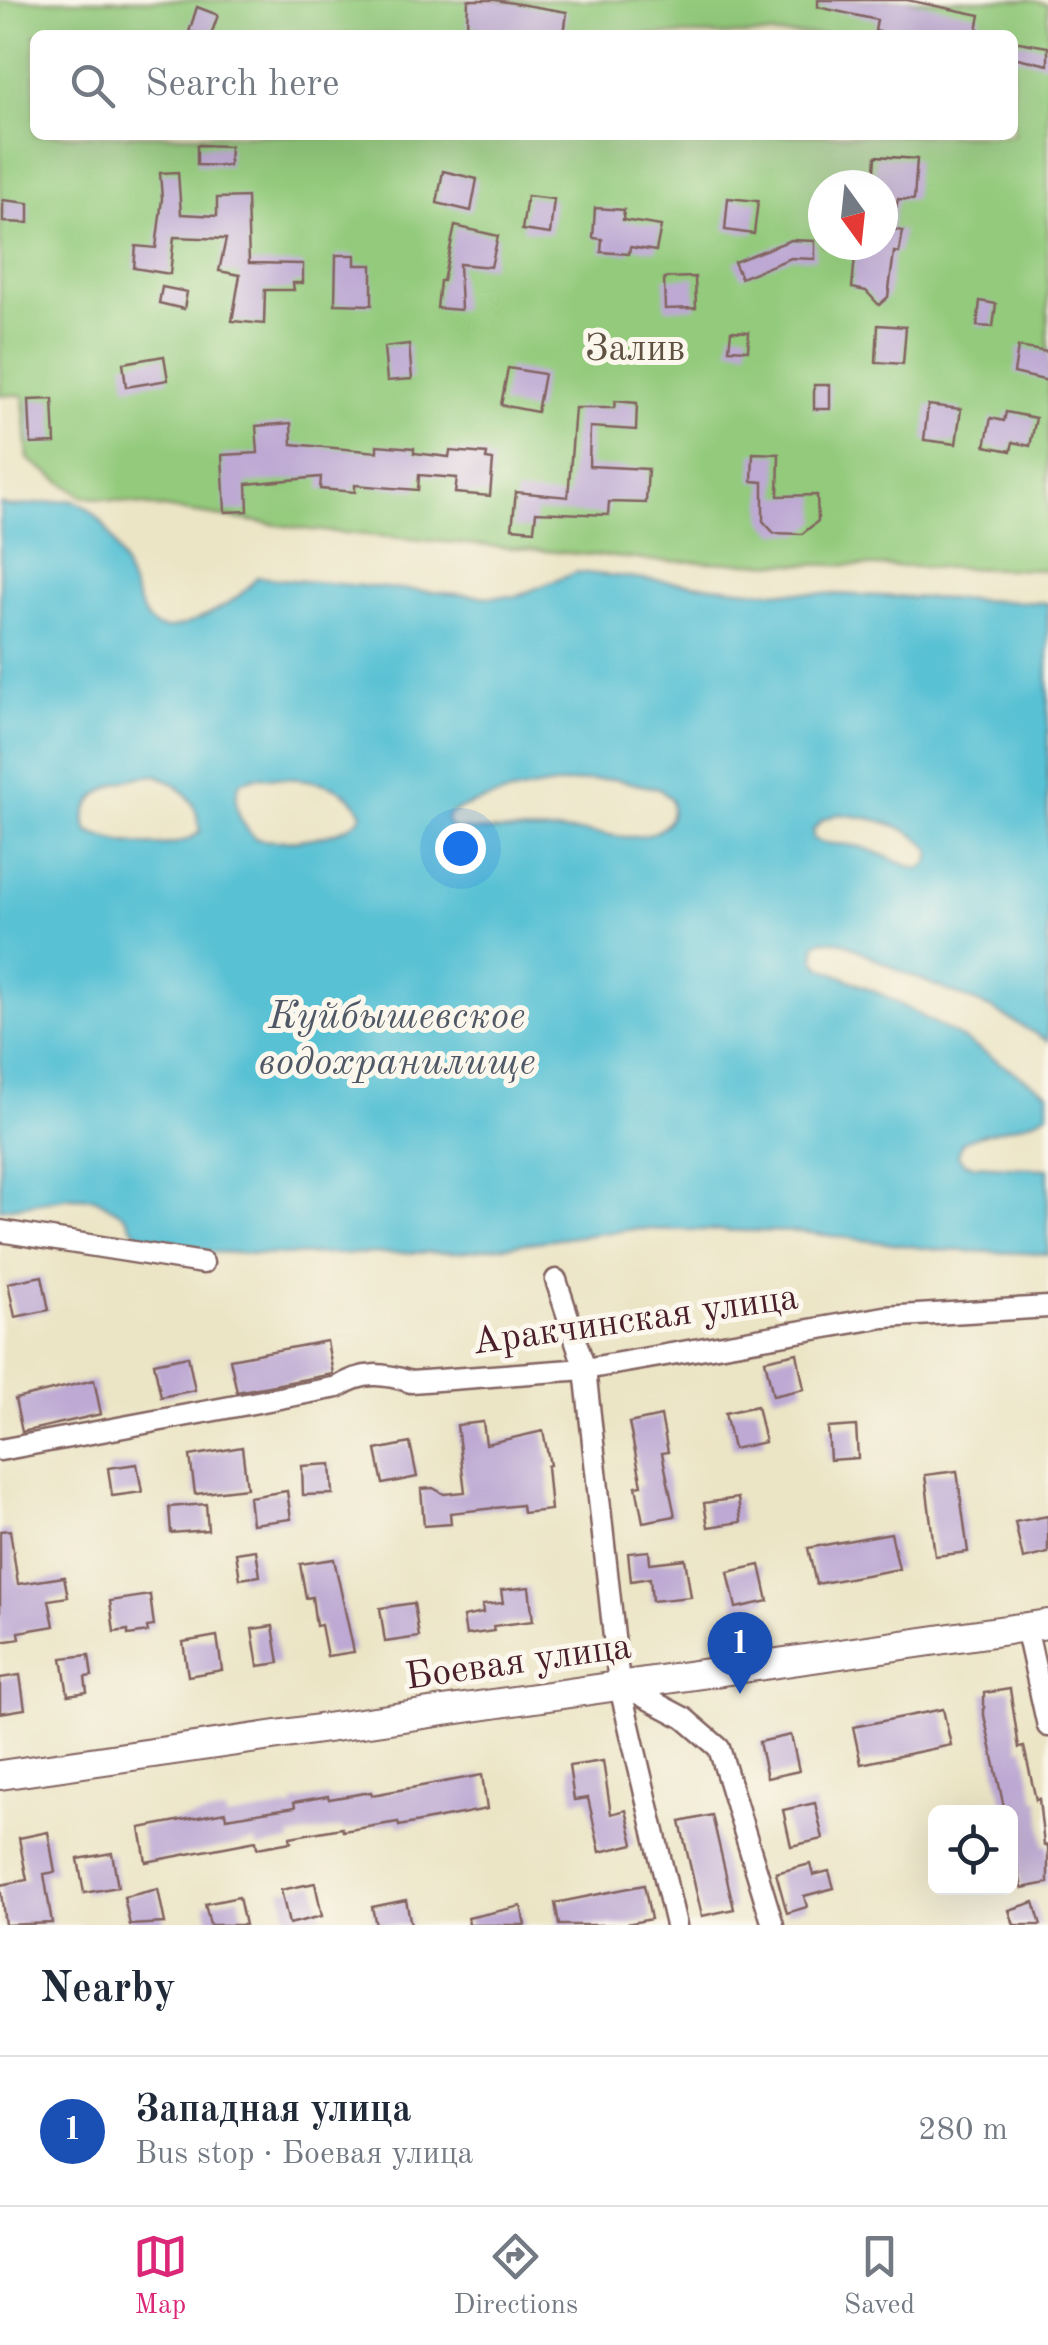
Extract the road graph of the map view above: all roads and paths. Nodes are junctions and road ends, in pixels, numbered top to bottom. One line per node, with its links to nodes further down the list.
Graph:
1 (0, 1231): 2 (street)
2 (203, 1262)
3 (556, 1280): 5 (street)
4 (1048, 1307): 5 (street, Аракчинская улица)
5 (584, 1369): 6 (street, Аракчинская улица); 8 (street)
6 (0, 1450)
7 (1037, 1625): 8 (main road, Боевая улица); 9 (street)
8 (618, 1684): 10 (main road, Боевая улица); 11 (street); 12 (street)
9 (1048, 1726)
10 (0, 1774)
11 (676, 1925)
12 (772, 1925)

